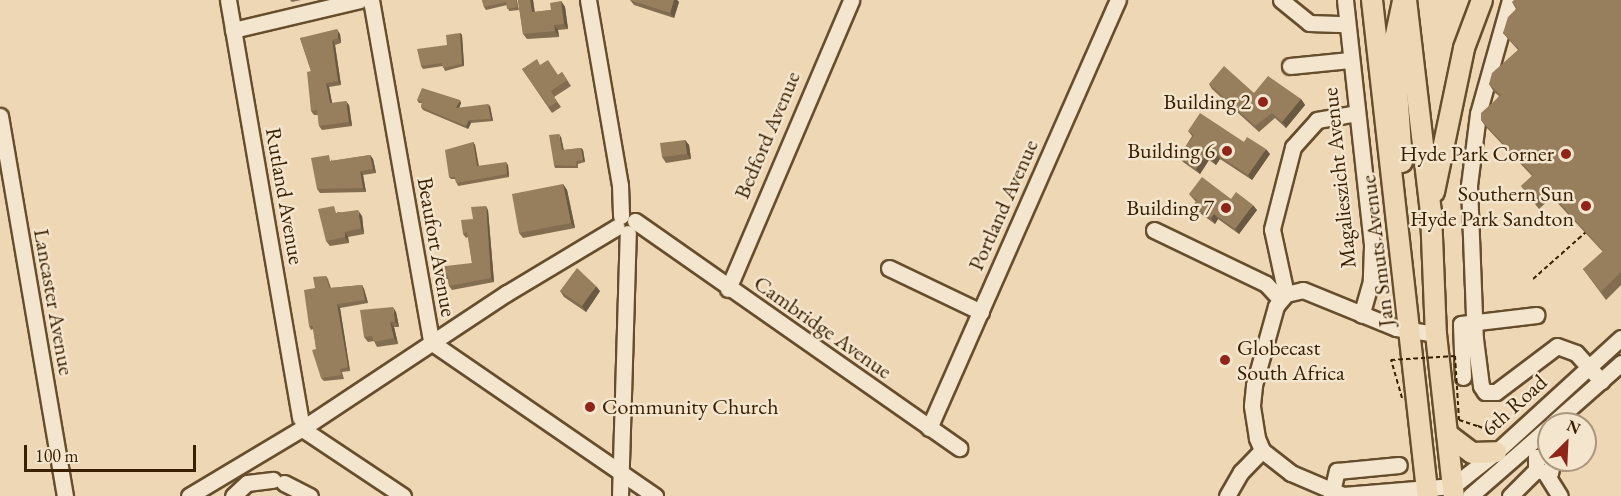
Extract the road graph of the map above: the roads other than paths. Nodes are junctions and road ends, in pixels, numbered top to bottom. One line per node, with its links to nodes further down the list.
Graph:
1 (228, 0): 14 (street, Rutland Avenue)
2 (360, 0): 14 (street)
3 (371, 0): 33 (street, Beaufort Avenue)
4 (588, 0): 20 (street)
5 (851, 0): 23 (street, Bedford Avenue)
6 (1118, 0): 26 (street, Portland Avenue)
7 (1281, 0): 13 (street)
8 (1345, 0): 13 (street, Magalieszicht Avenue)
9 (1372, 0): 25 (main road, Jan Smuts Avenue)
10 (1405, 0): 19 (main road); 25 (main road)
11 (1482, 0): 19 (main road)
12 (1510, 0): 29 (street)
13 (1346, 24): 15 (street, Magalieszicht Avenue)
14 (233, 30): 40 (street, Rutland Avenue)
15 (1350, 60): 16 (street); 17 (street, Magalieszicht Avenue)
16 (1290, 66)
17 (1356, 113): 24 (street); 27 (street, Magalieszicht Avenue)
18 (0, 116): 54 (street, Lancaster Avenue)
19 (1431, 212): 31 (main road)
20 (625, 224): 23 (street, Cambridge Avenue); 33 (street); 49 (street)
21 (1154, 230): 24 (street)
22 (889, 268): 26 (street)
23 (728, 289): 41 (street, Cambridge Avenue)
24 (1283, 296): 27 (street); 45 (street)
25 (1407, 297): 30 (main road, Jan Smuts Avenue)
26 (981, 312): 41 (street, Portland Avenue)
27 (1361, 315): 30 (street)
28 (1536, 315): 29 (street)
29 (1474, 321): 35 (street); 36 (street)
30 (1411, 332): 31 (street); 51 (main road, Jan Smuts Avenue)
31 (1436, 334): 38 (main road)
32 (1621, 338): 35 (street, 6th Road)
33 (431, 342): 40 (street); 49 (street, Beaufort Avenue)
34 (1621, 363): 37 (street, 6th Road)
35 (1590, 366): 37 (street); 43 (street, 6th Road)
36 (1463, 377)
37 (1601, 381): 39 (street, 6th Road)
38 (1441, 388): 42 (main road); 51 (main road)
39 (1566, 412)
40 (305, 422): 52 (street); 57 (street)
41 (929, 428): 44 (street, Cambridge Avenue)
42 (1447, 434): 43 (main road); 51 (main road)
43 (1503, 446): 51 (street, 6th Road)
44 (959, 448)
45 (1262, 450): 53 (street); 60 (street)
46 (1537, 462): 61 (street, 6th Road)
47 (1399, 465): 53 (street)
48 (1537, 466): 62 (street)
49 (620, 472): 58 (street); 59 (street, Beaufort Avenue)
50 (1548, 472): 63 (street)
51 (1438, 492): 53 (street)
52 (201, 493)
53 (1338, 495)
54 (64, 496)
55 (233, 496): 56 (street)
56 (310, 496)
57 (403, 496)
58 (620, 496)
59 (655, 496)
60 (1227, 496)
61 (1470, 496)
62 (1510, 496)
63 (1560, 496)

